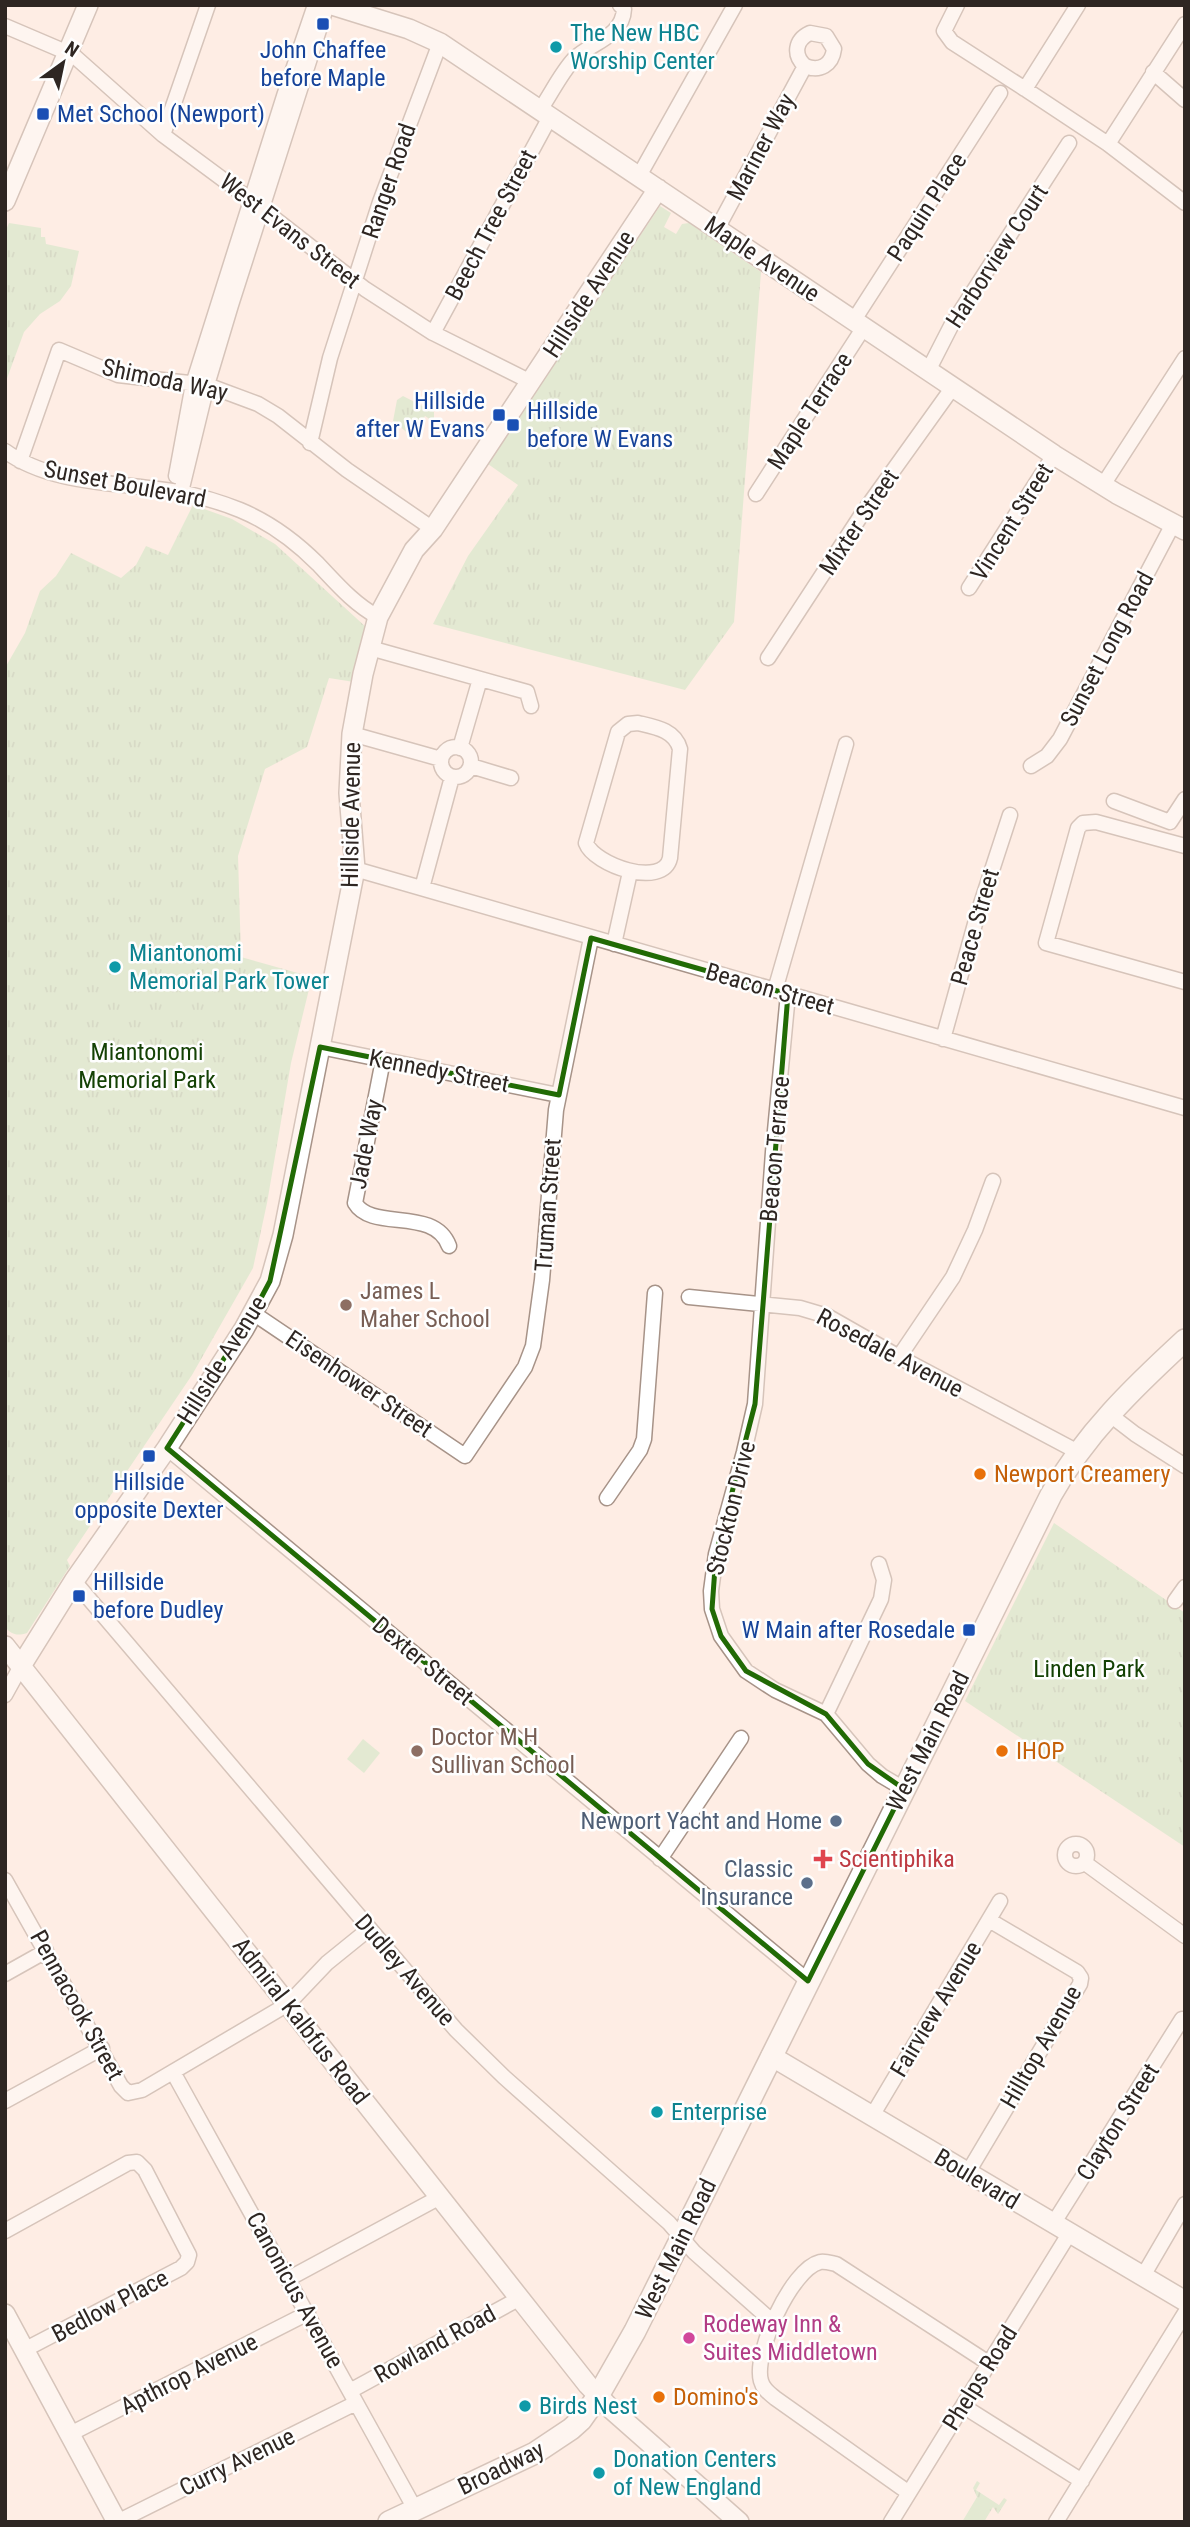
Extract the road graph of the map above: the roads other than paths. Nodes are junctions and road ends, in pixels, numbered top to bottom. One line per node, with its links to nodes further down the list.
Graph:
1 (88, 5): 12 (street)
2 (208, 5): 19 (street)
3 (315, 5): 26 (street)
4 (329, 5): 11 (street, Maple Avenue); 26 (street)
5 (620, 5): 18 (street, Beech Tree Street)
6 (736, 5): 22 (street)
7 (957, 5): 15 (street)
8 (1078, 5): 15 (street)
9 (1185, 24): 14 (street)
10 (5, 26): 12 (street, West Evans Street)
11 (440, 44): 18 (street, Maple Avenue); 28 (street, Ranger Road)
12 (69, 52): 19 (street, West Evans Street); 24 (street)
13 (805, 66): 27 (street, Mariner Way)
14 (1153, 72): 17 (street); 21 (street)
15 (1025, 89): 21 (street)
16 (1000, 93): 29 (street, Paquin Place)
17 (1185, 100)
18 (545, 114): 22 (street, Maple Avenue); 30 (street, Beech Tree Street)
19 (163, 135): 26 (street, West Evans Street)
20 (1069, 143): 32 (street, Harborview Court)
21 (1108, 145): 25 (street)
22 (639, 176): 23 (street, Maple Avenue)
23 (658, 188): 27 (street, Maple Avenue); 33 (street, Hillside Avenue)
24 (5, 201)
25 (1185, 203)
26 (257, 205): 28 (street, West Evans Street); 34 (street)
27 (717, 229): 29 (street, Maple Avenue)
28 (355, 282): 30 (street, West Evans Street); 36 (street, Ranger Road)
29 (859, 324): 32 (street, Maple Avenue); 42 (street, Maple Terrace)
30 (433, 333): 33 (street, West Evans Street)
31 (1185, 358): 40 (street)
32 (928, 370): 35 (street, Maple Avenue)
33 (531, 382): 44 (street, Hillside Avenue)
34 (200, 384): 36 (street, Shimoda Way); 39 (street, Shimoda Way); 41 (street)
35 (953, 387): 38 (street, Maple Avenue); 48 (street, Mixter Street)
36 (310, 443): 44 (street, Shimoda Way)
37 (5, 451): 39 (street, Sunset Boulevard)
38 (1054, 455): 40 (street, Maple Avenue); 45 (street, Vincent Street)
39 (20, 461): 41 (street, Sunset Boulevard)
40 (1103, 485): 43 (street, Maple Avenue)
41 (178, 492): 46 (street, Sunset Boulevard)
42 (756, 494)
43 (1179, 527): 56 (street, Sunset Long Road)
44 (433, 529): 46 (street, Hillside Avenue)
45 (969, 588)
46 (378, 617): 47 (street, Hillside Avenue)
47 (370, 649): 49 (street); 51 (street, Hillside Avenue)
48 (768, 658)
49 (480, 679): 50 (street); 53 (street)
50 (531, 706)
51 (352, 734): 54 (street); 63 (street, Hillside Avenue)
52 (846, 744): 69 (street, Beacon Terrace)
53 (460, 748): 54 (street); 55 (street)
54 (441, 759): 57 (street)
55 (471, 766): 57 (street); 58 (street)
56 (1031, 766)
57 (452, 777): 65 (street)
58 (511, 778)
59 (1185, 799): 60 (street)
60 (1114, 801)
61 (1010, 815): 70 (street, Peace Street)
62 (1185, 846): 68 (street)
63 (355, 869): 65 (street, Beacon Street); 71 (street, Hillside Avenue)
64 (630, 872): 64 (street); 67 (street)
65 (422, 888): 66 (street, Beacon Street)
66 (591, 938): 67 (street, Beacon Street); 73 (street, Truman Street)
67 (614, 944): 69 (street, Beacon Street)
68 (1185, 982)
69 (781, 992): 70 (street, Beacon Street); 79 (street, Beacon Terrace)
70 (943, 1039): 74 (street, Beacon Street)
71 (320, 1047): 72 (street, Kennedy Street); 80 (street, Hillside Avenue)
72 (383, 1060): 73 (street, Kennedy Street); 76 (street, Jade Way)
73 (558, 1095): 86 (street, Truman Street)
74 (1185, 1108)
75 (993, 1181): 82 (street)
76 (449, 1246)
77 (689, 1297): 79 (street, Rosedale Avenue)
78 (654, 1298): 88 (street)
79 (764, 1304): 82 (street, Rosedale Avenue); 96 (street, Stockton Drive)
80 (253, 1313): 84 (street, Hillside Avenue); 86 (street, Eisenhower Street)
81 (1185, 1340): 83 (main road, West Main Road)
82 (899, 1357): 85 (street, Rosedale Avenue)
83 (1109, 1414): 85 (main road, West Main Road); 87 (street)
84 (167, 1448): 90 (street, Hillside Avenue); 99 (street, Dexter Street)
85 (1079, 1452): 98 (main road, West Main Road)
86 (465, 1456)
87 (1185, 1466)
88 (607, 1498)
89 (879, 1564): 96 (street)
90 (74, 1581): 94 (street, Hillside Avenue); 104 (street, Dudley Avenue)
91 (1185, 1587): 92 (street)
92 (1175, 1601)
93 (5, 1646): 94 (street, Admiral Kalbfus Road)
94 (21, 1666): 95 (street, Hillside Avenue); 109 (street, Admiral Kalbfus Road)
95 (5, 1695)
96 (826, 1714): 98 (street, Stockton Drive)
97 (741, 1738): 99 (street)
98 (904, 1789): 108 (main road, West Main Road)
99 (660, 1859): 108 (street, Dexter Street)
100 (1085, 1863): 105 (street)
101 (5, 1880): 106 (street, Pennacook Street)
102 (1000, 1901): 103 (street, Fairview Avenue)
103 (989, 1920): 115 (street, Fairview Avenue); 116 (street, Hilltop Avenue)
104 (369, 1928): 109 (street); 121 (street, Dudley Avenue)
105 (1185, 1936)
106 (46, 1951): 107 (street); 111 (street, Pennacook Street)
107 (5, 1974)
108 (808, 1981): 112 (main road, West Main Road)
109 (288, 2004): 113 (street); 117 (street, Admiral Kalbfus Road)
110 (1182, 2019): 119 (street, Clayton Street)
111 (102, 2048): 113 (street, Pennacook Street); 114 (street)
112 (771, 2056): 115 (street, Boulevard); 121 (main road, West Main Road)
113 (173, 2072): 123 (street, Canonicus Avenue)
114 (5, 2101)
115 (872, 2116): 116 (street, Boulevard)
116 (967, 2174): 119 (street, Boulevard)
117 (440, 2197): 123 (street); 124 (street, Admiral Kalbfus Road)
118 (1185, 2204): 122 (street)
119 (1061, 2229): 122 (street, Boulevard); 131 (street, Phelps Road)
120 (5, 2231): 130 (street, Bedlow Place)
121 (682, 2236): 129 (street, Dudley Avenue); 132 (main road, West Main Road)
122 (1143, 2276): 125 (street, Boulevard)
123 (288, 2279): 126 (street, Canonicus Avenue)
124 (520, 2298): 132 (street, Admiral Kalbfus Road); 133 (street, Rowland Road)
125 (1185, 2301)
126 (308, 2313): 133 (street, Canonicus Avenue); 135 (street, Apthrop Avenue)
127 (1185, 2313): 136 (street)
128 (5, 2314): 130 (street)
129 (774, 2323): 131 (street); 137 (street)
130 (24, 2350): 135 (street)
131 (990, 2364): 134 (street, Phelps Road)
132 (598, 2396): 138 (main road, Broadway); 139 (street, Admiral Kalbfus Road)
133 (353, 2397): 138 (street, Canonicus Avenue); 140 (street, Curry Avenue)
134 (963, 2406): 136 (street); 137 (street, Phelps Road)
135 (70, 2434): 140 (street)
136 (1082, 2481): 143 (street)
137 (909, 2493): 142 (street, Phelps Road)
138 (415, 2509): 141 (main road, Broadway)
139 (737, 2521)
140 (117, 2522)
141 (389, 2522)
142 (891, 2522)
143 (1056, 2522)

